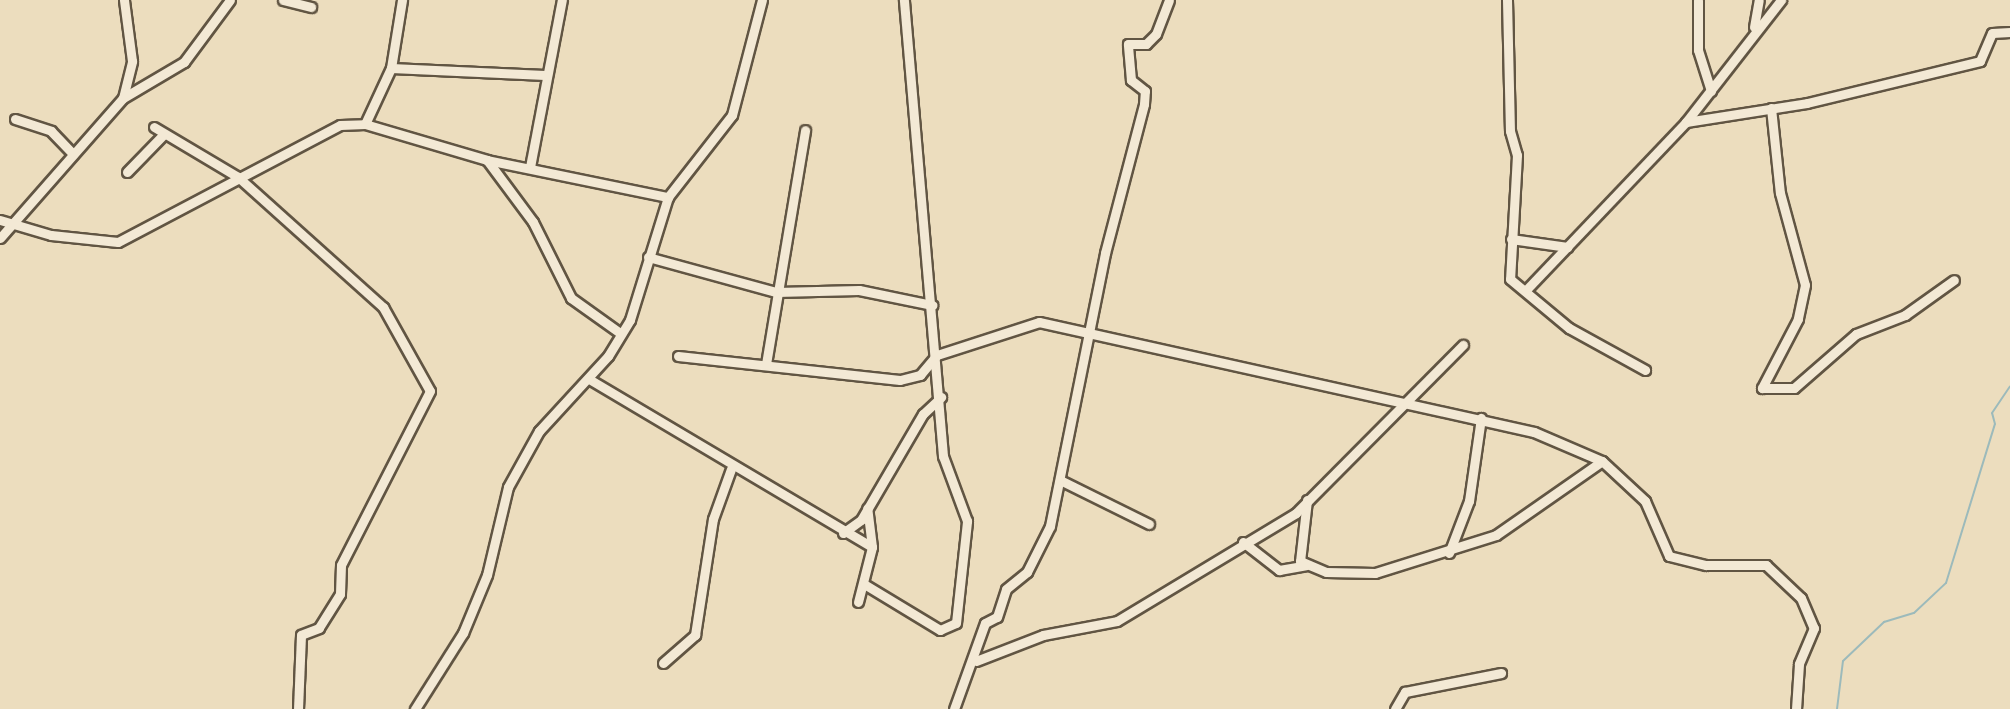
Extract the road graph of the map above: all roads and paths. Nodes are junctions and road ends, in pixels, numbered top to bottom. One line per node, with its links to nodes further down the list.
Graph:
1 (124, 0): 19 (street)
2 (230, 0): 19 (street)
3 (283, 0): 13 (street)
4 (402, 0): 16 (street)
5 (562, 0): 17 (street)
6 (762, 0): 32 (street)
7 (904, 0): 42 (street)
8 (1169, 0): 43 (street)
9 (1507, 0): 36 (street)
10 (1698, 0): 18 (street)
11 (1759, 0): 14 (street)
12 (1781, 0): 14 (street)
13 (311, 7)
14 (1754, 27): 18 (street)
15 (2010, 32): 20 (street)
16 (391, 68): 17 (street); 23 (street)
17 (545, 75): 29 (street)
18 (1711, 91): 22 (street)
19 (123, 98): 27 (street)
20 (1771, 108): 22 (street); 39 (street)
21 (15, 119): 27 (street)
22 (1686, 122): 37 (street)
23 (365, 124): 28 (street); 31 (street)
24 (154, 127): 26 (street)
25 (805, 130): 41 (street)
26 (164, 134): 30 (street); 31 (street)
27 (73, 154): 34 (street)
28 (487, 160): 29 (street); 44 (street)
29 (530, 167): 32 (street)
30 (127, 172)
31 (238, 177): 34 (street); 70 (street)
32 (668, 197): 38 (street)
33 (0, 220): 34 (street)
34 (11, 225): 35 (street)
35 (0, 238)
36 (1511, 239): 37 (street); 40 (street)
37 (1567, 247): 40 (street)
38 (648, 257): 41 (street); 44 (street)
39 (1954, 280)
40 (1526, 290): 49 (street)
41 (776, 292): 42 (street); 48 (street)
42 (932, 305): 46 (street)
43 (1093, 330): 46 (street); 52 (street); 56 (street)
44 (620, 333): 50 (street)
45 (1463, 345): 52 (street)
46 (937, 355): 48 (street); 51 (street)
47 (678, 356): 48 (street)
48 (766, 364)
49 (1645, 370)
50 (589, 379): 55 (street); 71 (street)
51 (941, 397): 58 (street); 65 (street)
52 (1406, 400): 53 (street); 57 (street)
53 (1481, 418): 54 (street); 63 (street)
54 (1602, 461): 63 (street); 74 (street)
55 (731, 469): 60 (street); 68 (street)
56 (1062, 481): 59 (street); 67 (street)
57 (1307, 500): 61 (street); 64 (street)
58 (867, 505): 60 (street); 62 (street)
59 (1149, 524)
60 (843, 533): 62 (street)
61 (1243, 542): 64 (street); 67 (street)
62 (872, 547): 65 (street)
63 (1449, 553): 64 (street)
64 (1306, 565)
65 (864, 584): 66 (street)
66 (858, 602)
67 (976, 661): 72 (street)
68 (663, 663)
69 (1501, 673): 73 (street)
70 (298, 709)
71 (415, 709)
72 (954, 709)
73 (1395, 709)
74 (1796, 709)

